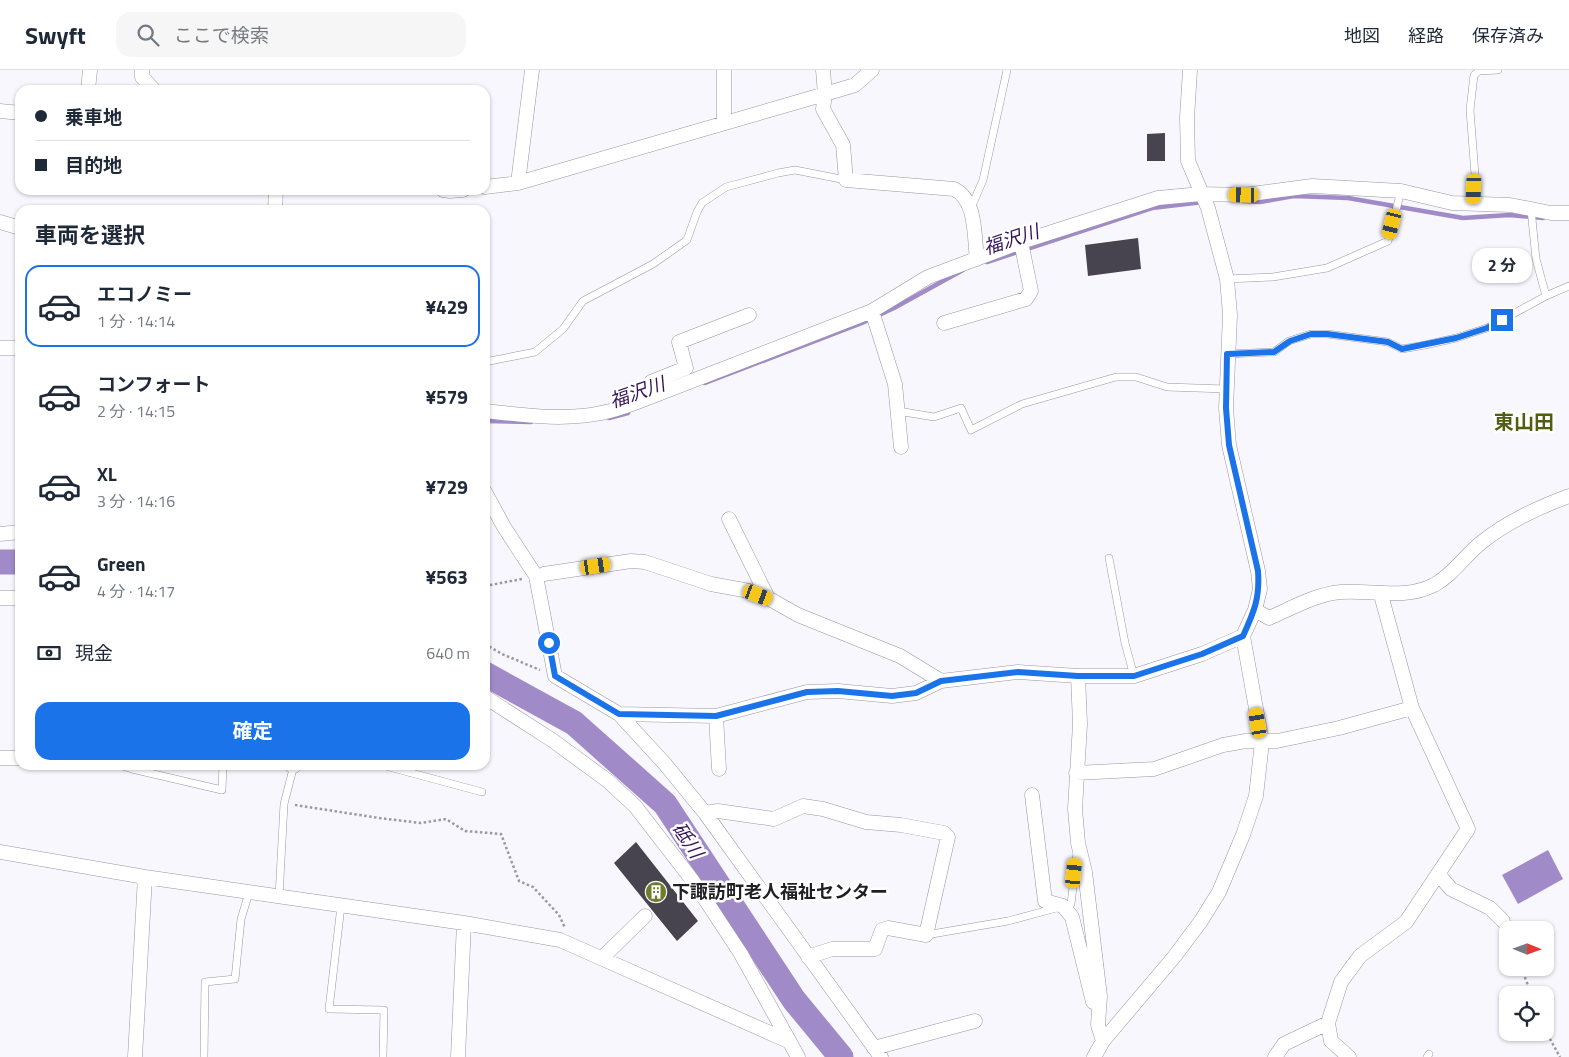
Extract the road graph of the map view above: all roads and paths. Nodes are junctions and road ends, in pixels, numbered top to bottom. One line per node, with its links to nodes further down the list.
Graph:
1 (90, 70): 10 (street)
2 (142, 70): 11 (street)
3 (532, 70): 17 (street)
4 (724, 70): 15 (street)
5 (823, 70): 12 (street)
6 (872, 70): 12 (street)
7 (1007, 70): 22 (lane)
8 (1190, 70): 20 (street)
9 (1498, 70): 21 (lane)
10 (88, 85)
11 (149, 85)
12 (825, 94): 15 (street); 16 (street)
13 (0, 110): 14 (street)
14 (15, 112)
15 (724, 123): 17 (street)
16 (846, 180): 22 (street); 38 (lane)
17 (518, 183): 18 (street)
18 (490, 187)
19 (1400, 191): 20 (street); 21 (street); 29 (lane)
20 (1201, 194): 27 (street); 29 (street)
21 (1474, 204): 23 (street)
22 (970, 208): 28 (street)
23 (1531, 209): 24 (street); 31 (lane)
24 (1569, 214)
25 (0, 222): 26 (street)
26 (15, 226)
27 (1021, 242): 28 (street); 34 (street)
28 (977, 259): 32 (street)
29 (1228, 279): 37 (street)
30 (1569, 286): 31 (lane)
31 (1546, 296): 37 (lane)
32 (872, 311): 40 (street); 41 (street)
33 (750, 315): 40 (street)
34 (944, 323)
35 (0, 348): 36 (street)
36 (15, 348)
37 (1227, 354): 39 (street)
38 (490, 361)
39 (1226, 389): 41 (lane); 56 (street)
40 (644, 399): 42 (street)
41 (898, 411): 43 (street)
42 (490, 412)
43 (901, 446)
44 (1569, 496): 52 (street)
45 (490, 501): 50 (street)
46 (729, 519): 55 (street)
47 (15, 532): 48 (street)
48 (0, 534)
49 (1109, 558): 61 (lane)
50 (540, 575): 51 (path); 55 (street); 59 (street)
51 (490, 585)
52 (1381, 595): 56 (street); 64 (street)
53 (0, 598): 54 (street)
54 (15, 598)
55 (768, 598): 62 (street)
56 (1255, 610): 57 (street)
57 (1243, 636): 61 (street); 67 (street)
58 (490, 647): 59 (path)
59 (555, 676): 65 (street)
60 (1078, 676): 61 (street); 62 (street); 77 (street)
61 (1134, 676)
62 (941, 681): 66 (street)
63 (490, 700): 100 (street)
64 (1412, 708): 67 (street); 84 (street)
65 (619, 714): 66 (street); 81 (street)
66 (716, 716): 70 (street)
67 (1262, 742): 77 (street); 101 (street)
68 (0, 758): 69 (street)
69 (15, 758)
70 (719, 769)
71 (145, 770): 72 (lane)
72 (223, 770)
73 (292, 770): 80 (lane)
74 (400, 770): 76 (lane)
75 (411, 770): 76 (lane)
76 (411, 773): 78 (lane)
77 (1076, 773): 82 (street)
78 (482, 792)
79 (1032, 795): 89 (street)
80 (284, 804): 87 (lane); 94 (path)
81 (705, 813): 93 (street); 95 (street)
82 (1078, 843): 89 (lane); 99 (street)
83 (0, 852): 85 (street)
84 (1439, 875): 91 (street); 98 (street)
85 (145, 877): 86 (street); 106 (street)
86 (249, 893): 87 (street); 107 (lane)
87 (280, 897): 88 (street)
88 (341, 906): 92 (street); 104 (lane)
89 (1063, 906): 93 (lane); 99 (street)
90 (645, 916): 96 (street)
91 (1503, 921)
92 (464, 923): 94 (street); 108 (street)
93 (926, 935): 95 (street)
94 (572, 945): 96 (street)
95 (808, 957): 103 (street)
96 (602, 958): 100 (street)
97 (975, 1021): 103 (street)
98 (1328, 1024): 110 (street); 111 (street)
99 (1098, 1025): 101 (street)
100 (788, 1041): 105 (street)
101 (1103, 1041): 109 (street)
102 (1551, 1041): 112 (path)
103 (878, 1052)
104 (383, 1056)
105 (796, 1056)
106 (135, 1057)
107 (204, 1057)
108 (458, 1057)
109 (1094, 1057)
110 (1275, 1057)
111 (1349, 1057)
112 (1560, 1057)

